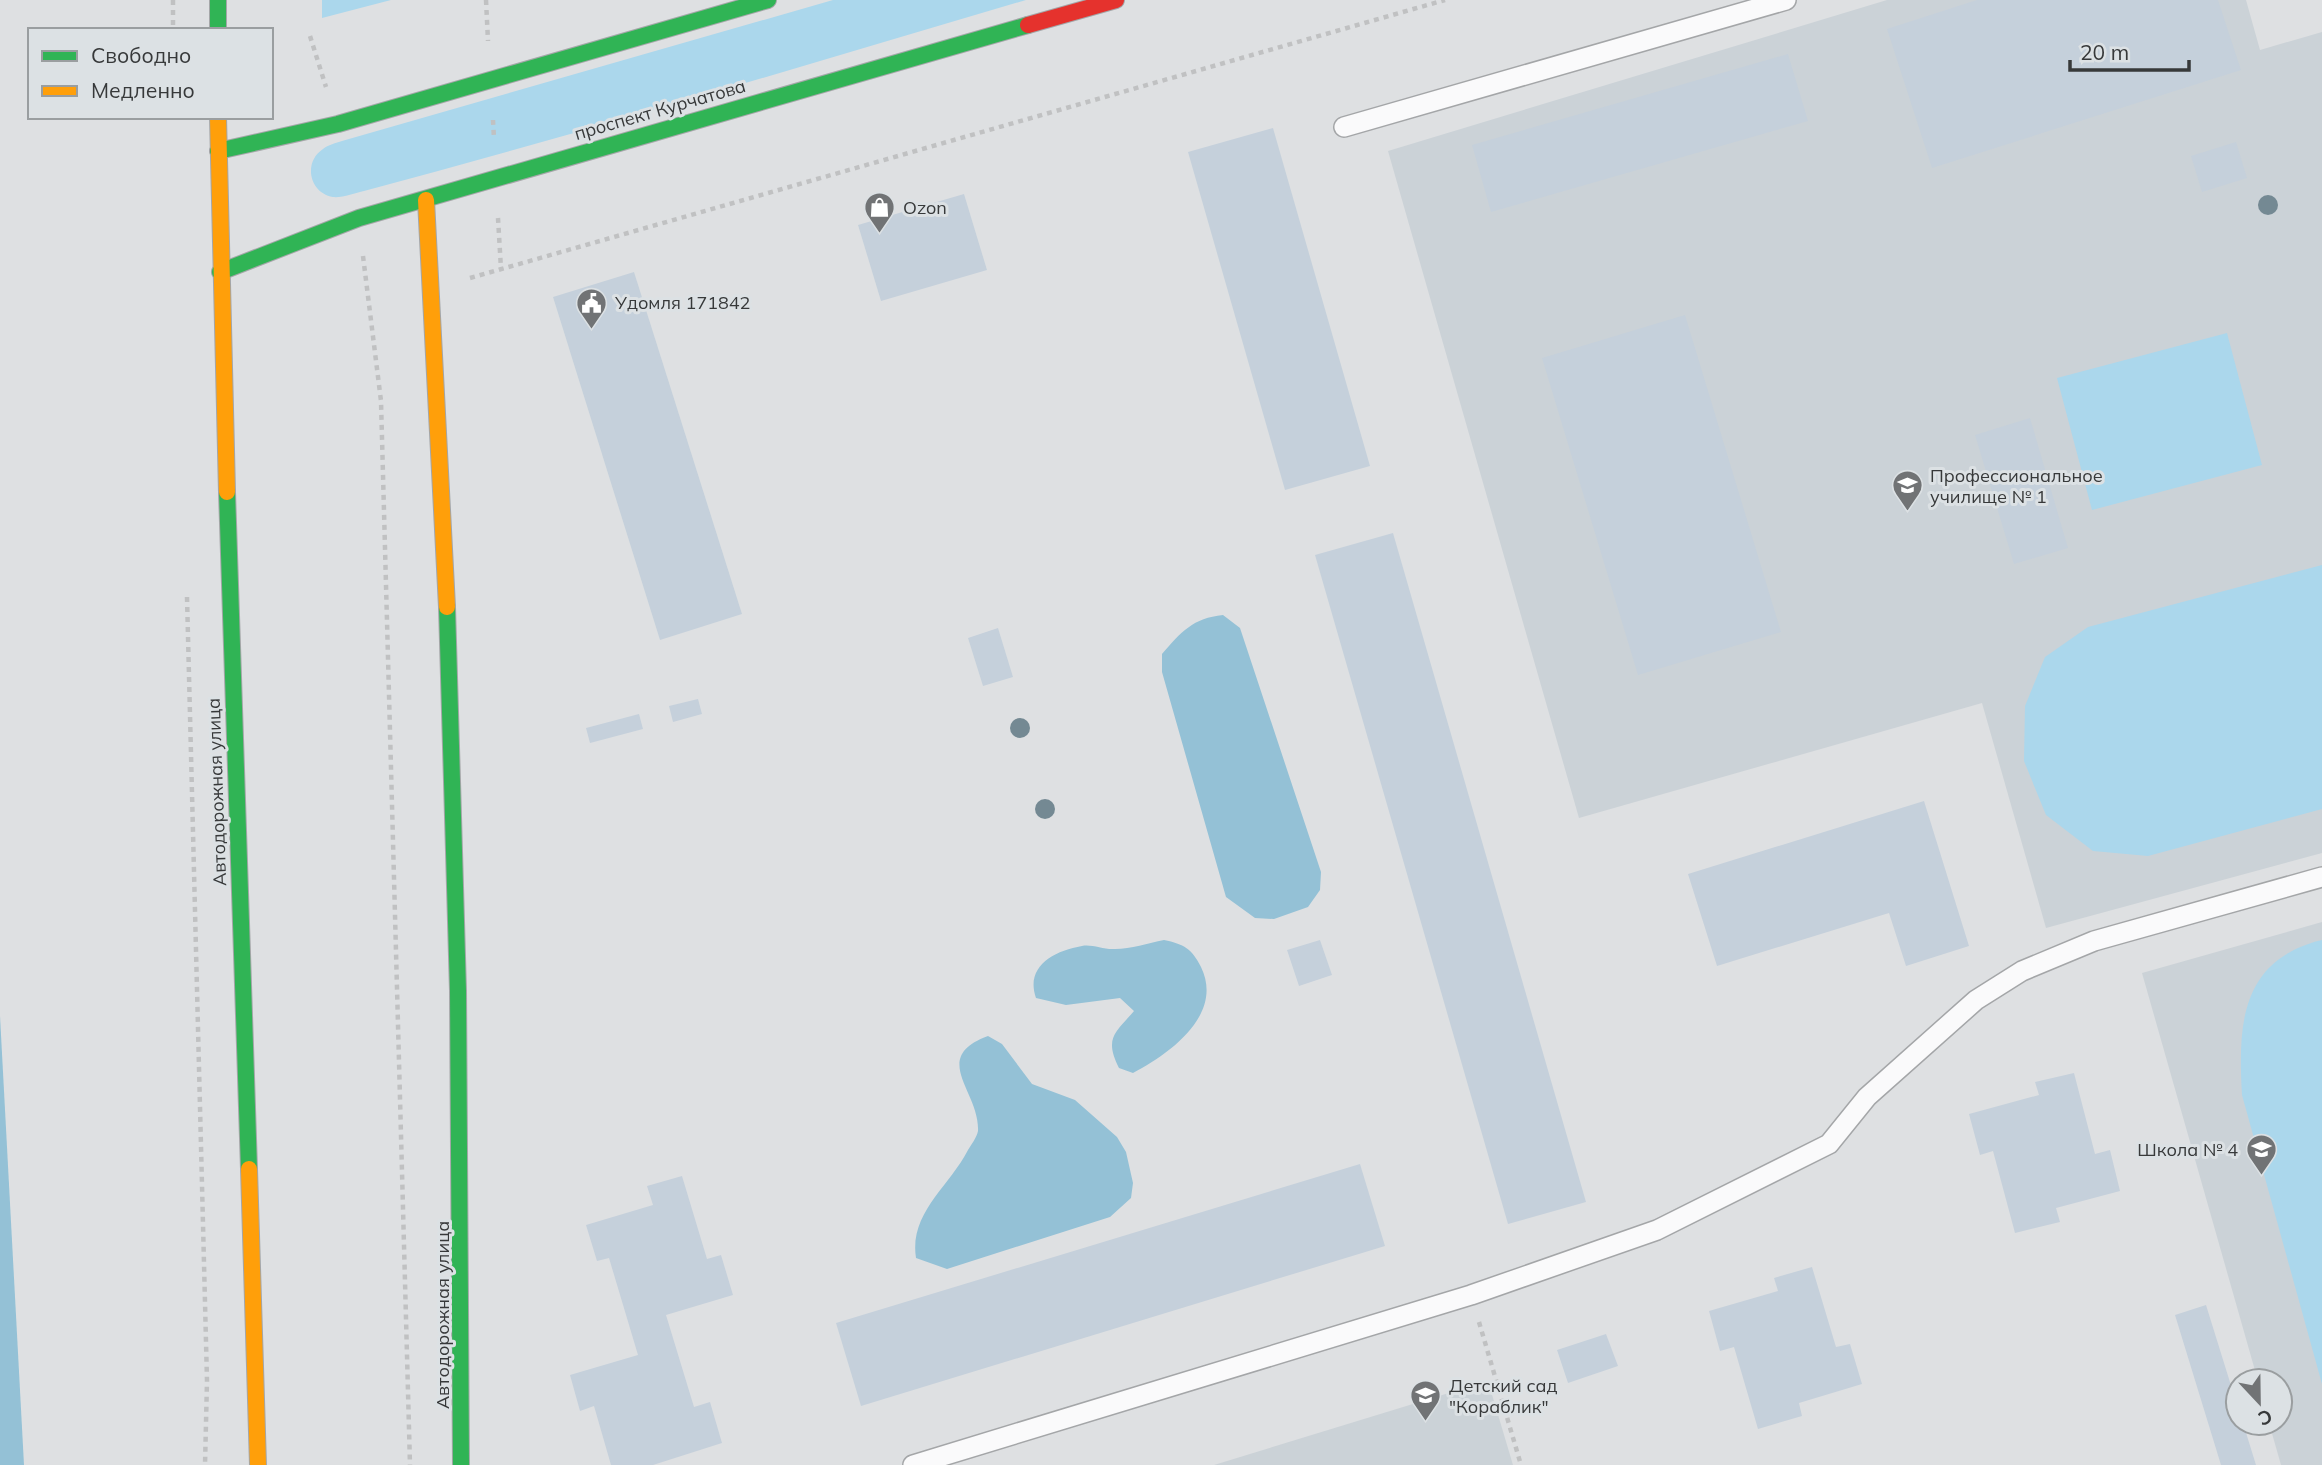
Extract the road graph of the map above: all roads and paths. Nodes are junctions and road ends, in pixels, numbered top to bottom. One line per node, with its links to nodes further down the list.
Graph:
1 (173, 0): 7 (path)
2 (219, 0): 8 (street)
3 (768, 0): 11 (street)
4 (1116, 0): 14 (street, проспект Курчатова)
5 (1445, 0): 17 (path)
6 (1786, 0): 12 (lane)
7 (173, 28)
8 (218, 28)
9 (310, 36): 11 (path)
10 (218, 119): 13 (street, Автодорожная улица)
11 (338, 124): 13 (street)
12 (1344, 127)
13 (218, 151): 16 (street, Автодорожная улица)
14 (426, 200): 15 (street, проспект Курчатова); 17 (street, Автодорожная улица)
15 (359, 218): 16 (street, проспект Курчатова); 23 (path)
16 (219, 271): 22 (street, Автодорожная улица)
17 (432, 289): 24 (street, Автодорожная улица)
18 (187, 587): 21 (path)
19 (2322, 877): 20 (lane)
20 (1471, 1295): 25 (lane); 26 (path)
21 (205, 1465)
22 (258, 1465)
23 (410, 1465)
24 (461, 1465)
25 (913, 1465)
26 (1521, 1465)

